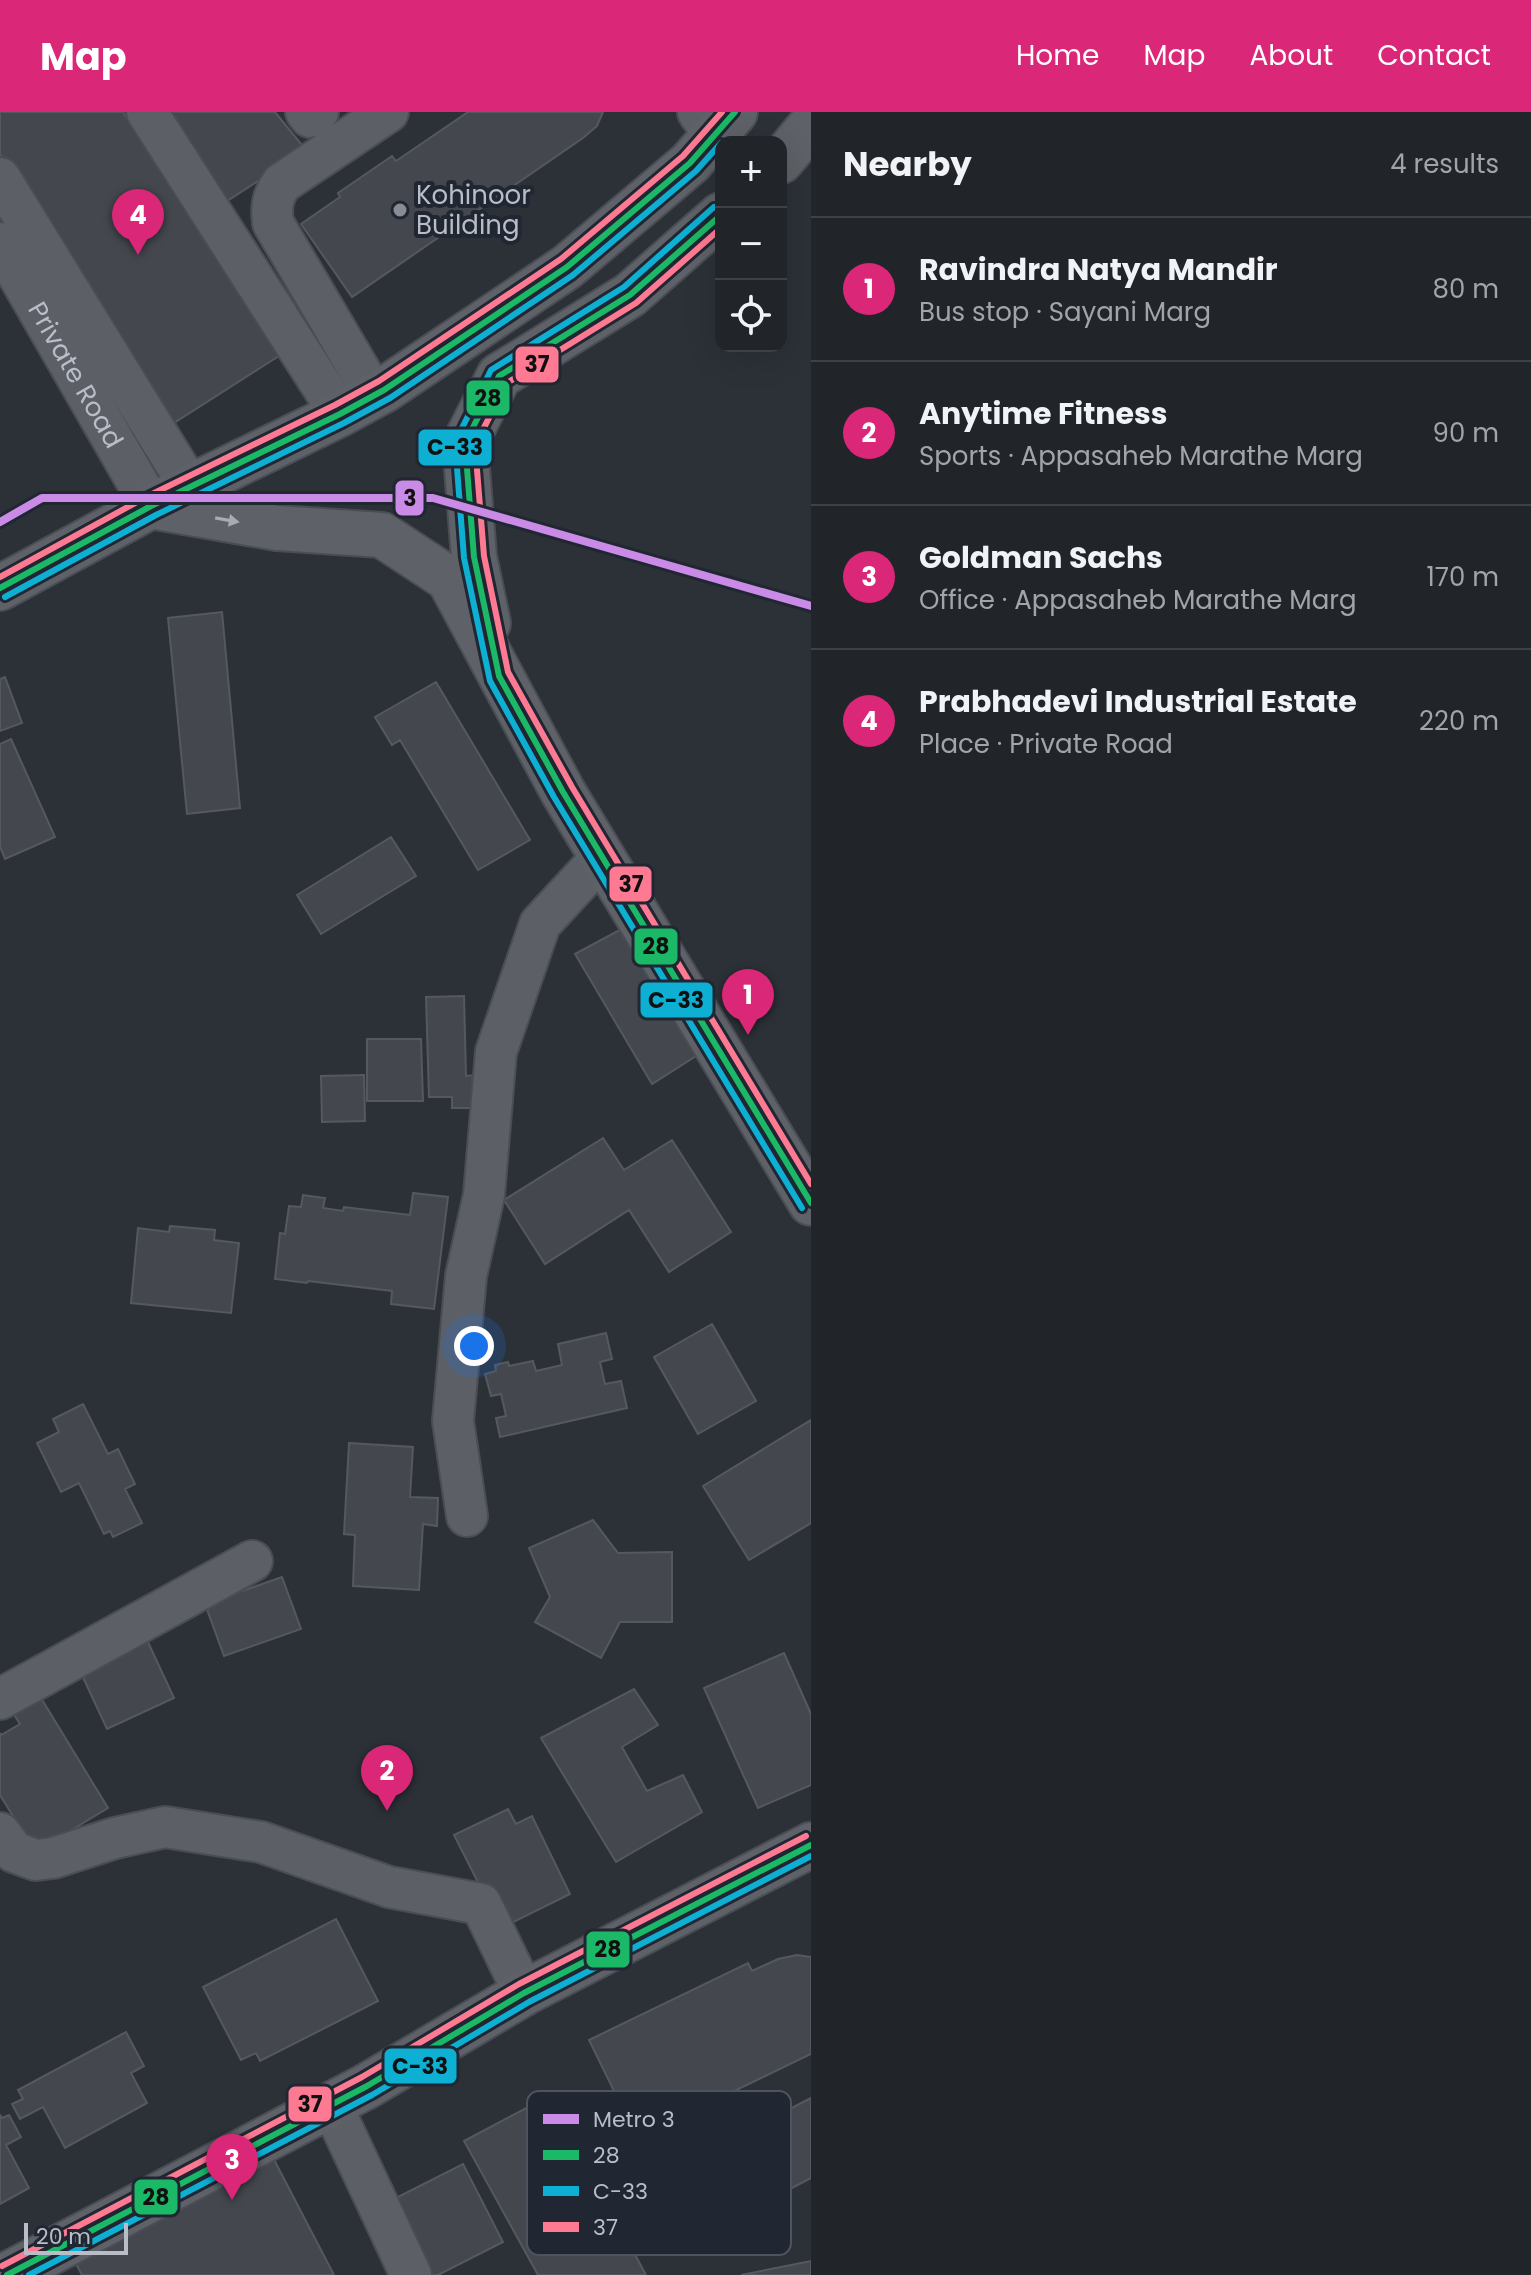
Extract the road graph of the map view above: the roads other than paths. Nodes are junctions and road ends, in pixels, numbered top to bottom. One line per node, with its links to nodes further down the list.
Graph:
1 (147, 112): 11 (street)
2 (306, 112): 3 (street)
3 (318, 112)
4 (388, 112): 11 (street)
5 (716, 120): 11 (main road)
6 (811, 125): 7 (main road)
7 (787, 154)
8 (0, 178): 12 (street)
9 (715, 220): 15 (main road)
10 (4, 259): 13 (street, Private Road)
11 (357, 405): 12 (main road)
12 (190, 487): 13 (main road)
13 (151, 506): 14 (main road); 15 (main road, one-way to 15)
14 (0, 588)
15 (499, 676): 16 (main road)
16 (602, 857): 17 (main road); 18 (street)
17 (811, 1203)
18 (467, 1516)
19 (252, 1561): 20 (street)
20 (0, 1699)
21 (0, 1833): 23 (street)
22 (811, 1845): 23 (main road)
23 (524, 1993): 24 (main road)
24 (331, 2104): 25 (main road); 26 (street)
25 (7, 2275)
26 (411, 2275)

